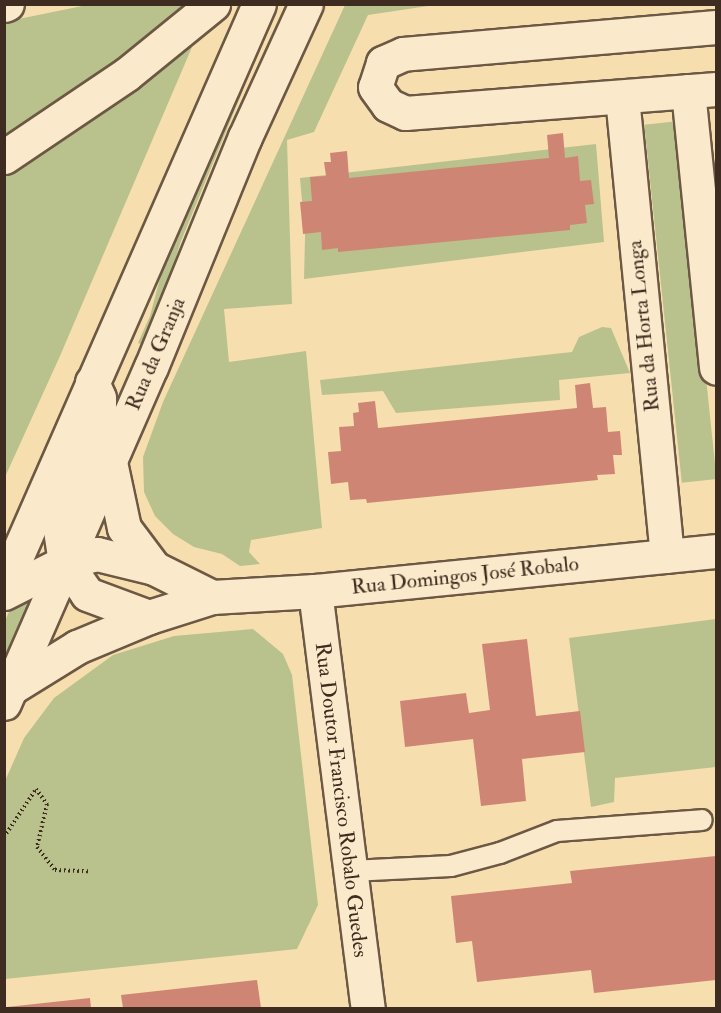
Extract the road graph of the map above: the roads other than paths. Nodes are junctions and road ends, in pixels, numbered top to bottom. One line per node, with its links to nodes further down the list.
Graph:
1 (213, 4): 7 (street)
2 (259, 4): 9 (street)
3 (306, 4): 10 (street, Rua da Granja)
4 (717, 27): 6 (street)
5 (702, 90): 6 (street); 8 (street)
6 (621, 97): 12 (street, Rua da Horta Longa)
7 (4, 157)
8 (717, 368)
9 (92, 381): 13 (street); 15 (street)
10 (110, 462): 13 (street, Rua da Granja); 14 (street)
11 (717, 551): 12 (street, Rua Domingos José Robalo)
12 (667, 556): 16 (street, Rua Domingos José Robalo)
13 (65, 562): 14 (street); 17 (street); 19 (street); 20 (street, Rua da Granja)
14 (154, 568): 18 (street)
15 (4, 585)
16 (315, 591): 18 (street, Rua Domingos José Robalo); 22 (street, Rua Doutor Francisco Robalo Guedes)
17 (4, 593)
18 (212, 597): 19 (street, Rua Domingos José Robalo)
19 (149, 617): 20 (street, Rua Domingos José Robalo)
20 (8, 695)
21 (702, 820): 22 (lane)
22 (351, 871): 23 (street, Rua Doutor Francisco Robalo Guedes)
23 (368, 1008)

